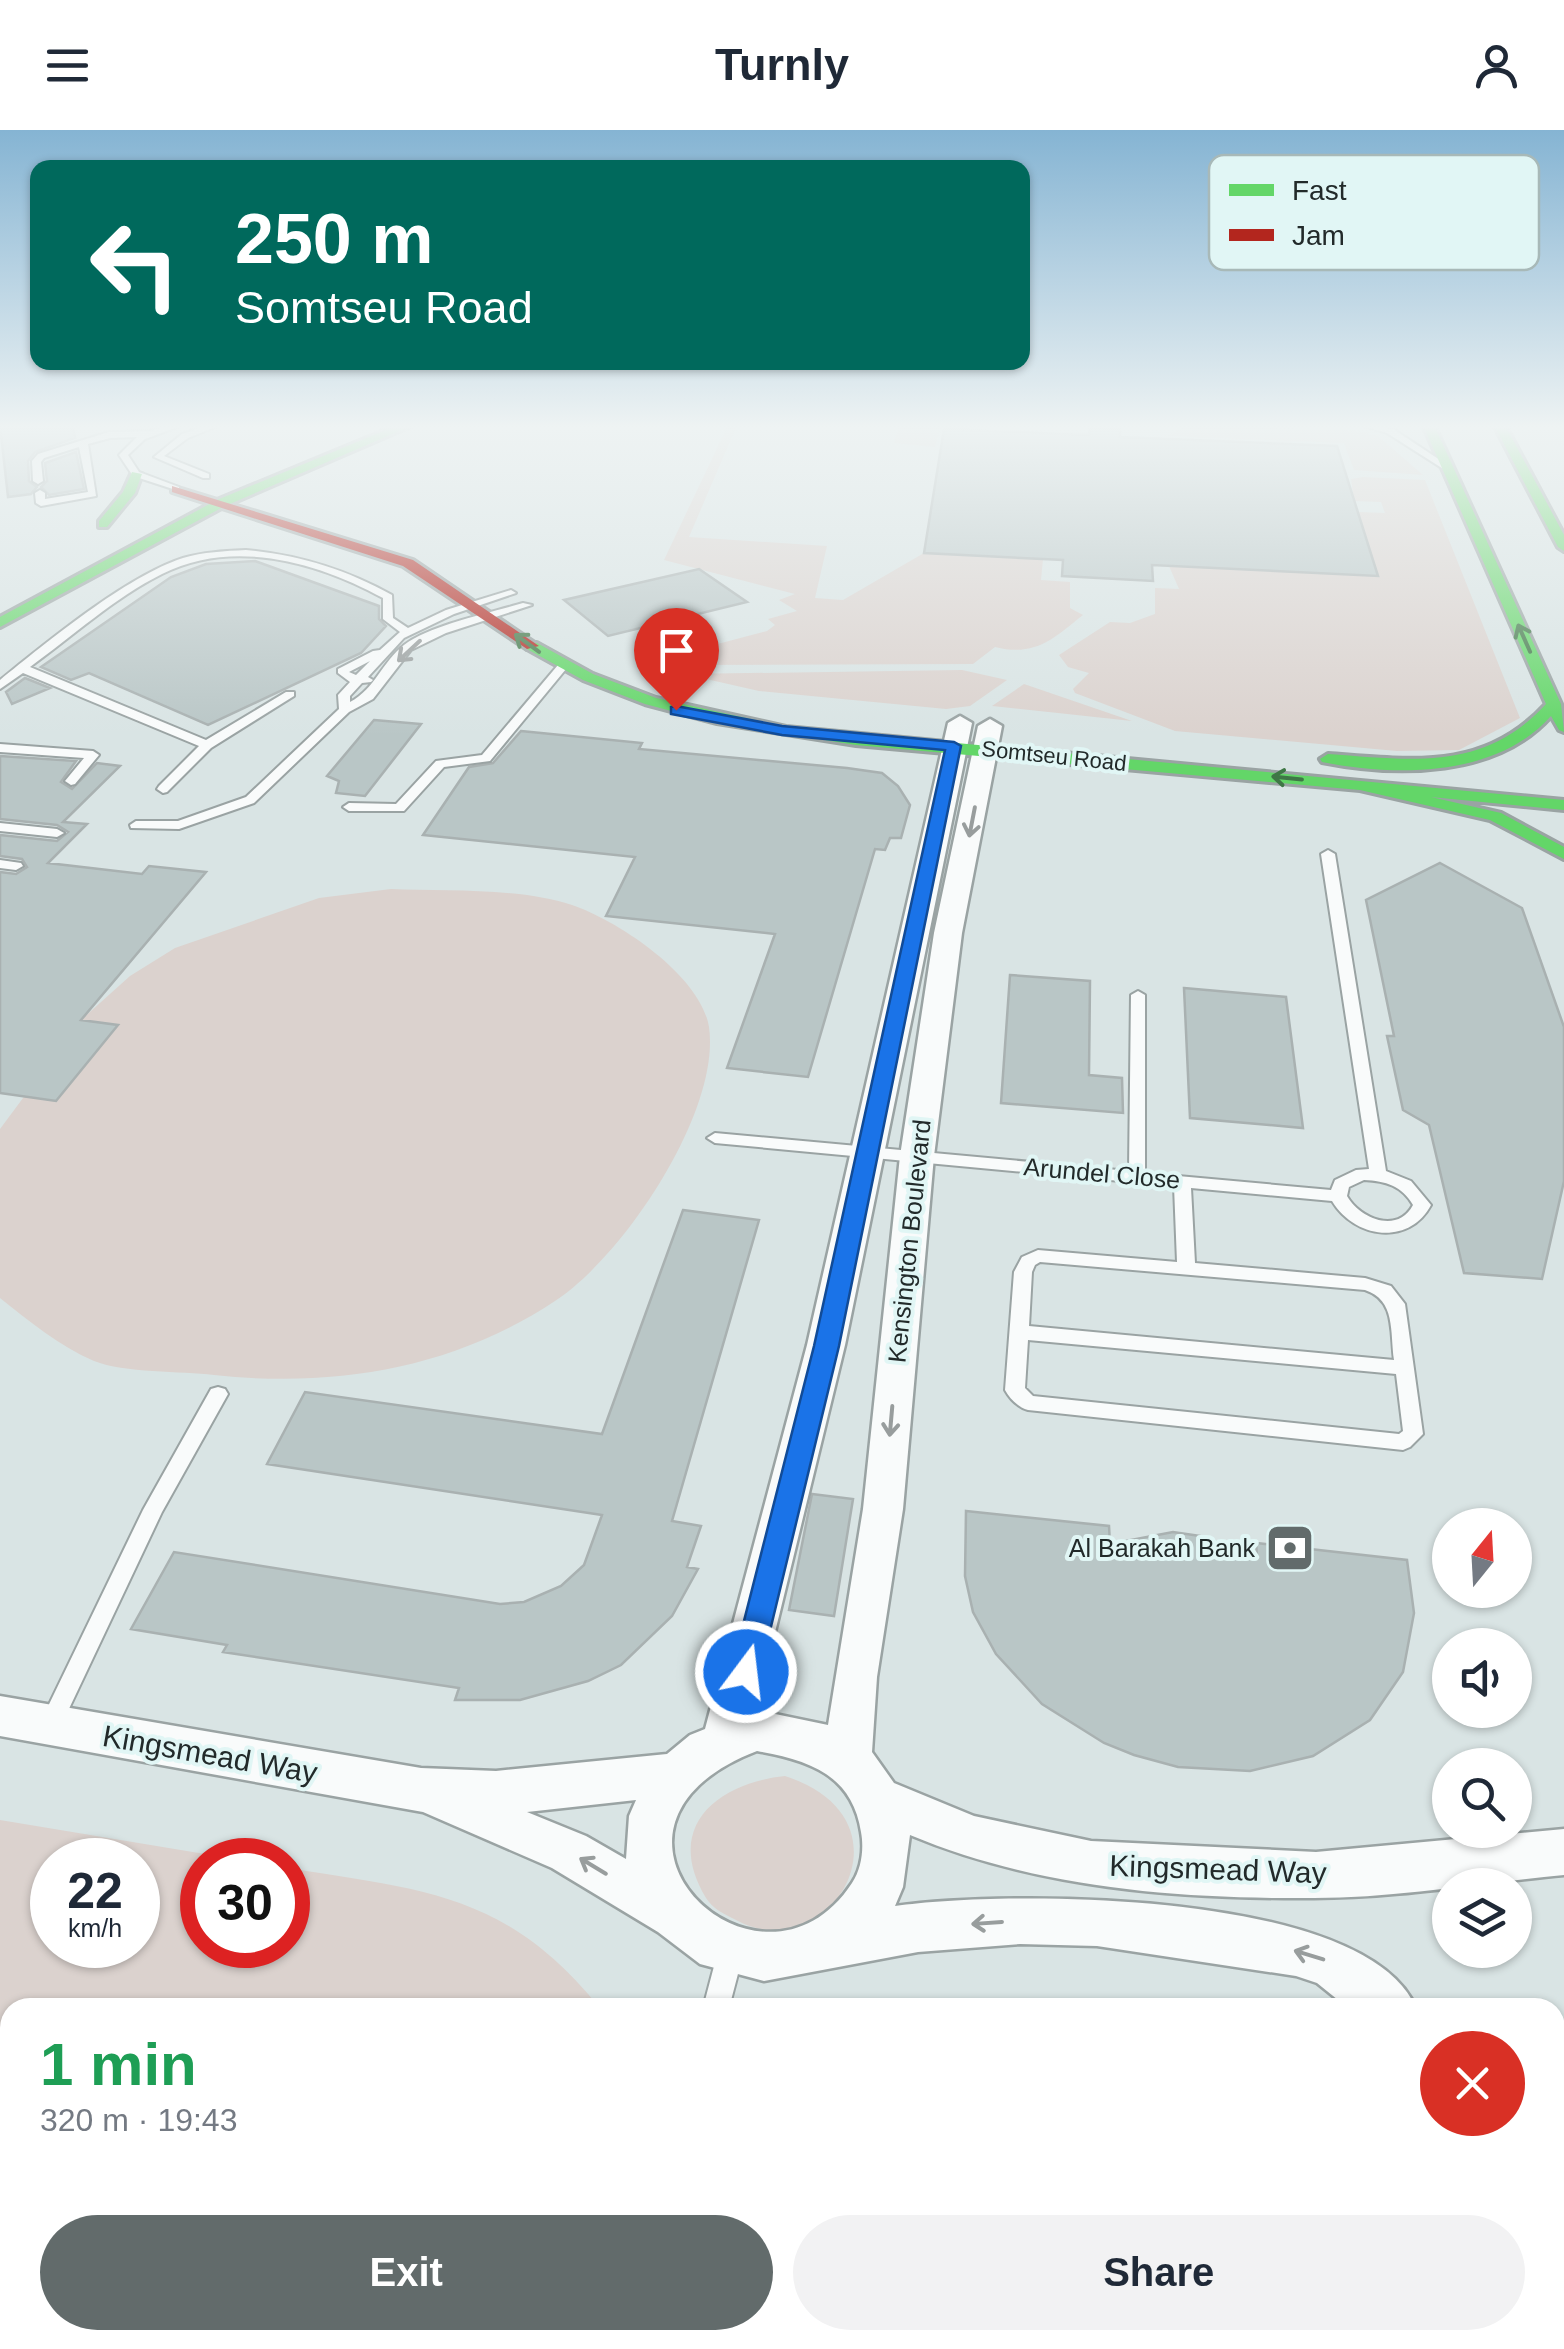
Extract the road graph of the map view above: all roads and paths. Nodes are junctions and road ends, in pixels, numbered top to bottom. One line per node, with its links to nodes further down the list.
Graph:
1 (169, 529): 8 (main road)
2 (244, 529): 8 (main road)
3 (274, 529): 7 (main road)
4 (342, 529): 7 (main road, Somtseu Road)
5 (357, 529): 7 (main road, Somtseu Road)
6 (1475, 529): 23 (main road, one-way to 6)
7 (385, 538): 9 (main road, Somtseu Road); 12 (main road, Somtseu Road)
8 (138, 544): 13 (main road)
9 (430, 548)
10 (486, 577): 11 (main road)
11 (527, 605): 12 (lane); 12 (lane)
12 (480, 610): 14 (lane); 16 (main road, Somtseu Road, one-way to 12); 19 (lane, one-way to 19)
13 (0, 623)
14 (407, 632): 17 (lane); 18 (lane)
15 (605, 659): 22 (main road)
16 (562, 667): 26 (main road, Somtseu Road); 36 (lane)
17 (22, 668): 20 (lane); 28 (lane)
18 (358, 680): 19 (lane); 24 (lane)
19 (383, 681): 24 (lane)
20 (0, 686)
21 (290, 694): 28 (lane)
22 (772, 704)
23 (1554, 704): 25 (main road); 30 (main road)
24 (346, 710): 37 (lane)
25 (1564, 727)
26 (973, 732): 32 (main road, Somtseu Road, one-way to 26); 46 (street, Kensington Boulevard); 47 (street, Kensington Boulevard, one-way to 47)
27 (1065, 734): 30 (main road, Somtseu Road)
28 (206, 745): 34 (lane)
29 (0, 748): 31 (lane)
30 (1328, 760): 33 (main road, Somtseu Road)
31 (71, 781)
32 (1334, 783): 35 (main road, Somtseu Road); 41 (main road)
33 (1564, 784)
34 (163, 790)
35 (1564, 804)
36 (349, 807)
37 (136, 825)
38 (0, 827): 39 (lane)
39 (58, 834)
40 (1328, 854): 48 (lane)
41 (1564, 854)
42 (0, 864): 43 (lane)
43 (16, 866)
44 (1138, 995): 49 (lane)
45 (715, 1138): 46 (lane, Arundel Close)
46 (865, 1151): 47 (lane, Arundel Close); 58 (street, Kensington Boulevard)
47 (916, 1156): 49 (lane, Arundel Close); 59 (street, Kensington Boulevard, one-way to 59)
48 (1378, 1174): 51 (lane); 51 (lane)
49 (1137, 1176): 50 (lane, Arundel Close)
50 (1182, 1181): 51 (lane, Arundel Close); 52 (lane)
51 (1338, 1196)
52 (1186, 1269): 53 (lane); 54 (lane)
53 (1019, 1332): 54 (lane); 54 (lane)
54 (1404, 1368)
55 (218, 1394): 57 (lane)
56 (0, 1716): 57 (street, Kingsmead Way)
57 (50, 1725): 61 (street, Kingsmead Way)
58 (726, 1737): 59 (street); 60 (street)
59 (848, 1758): 62 (street)
60 (672, 1775): 61 (street, Kingsmead Way); 64 (street)
61 (421, 1790): 64 (street, Kingsmead Way, one-way to 61)
62 (881, 1800): 63 (street, Kingsmead Way); 65 (street)
63 (1564, 1852)
64 (676, 1916): 66 (street)
65 (828, 1941): 66 (street); 68 (street, one-way to 65)
66 (731, 1951): 67 (lane)
67 (719, 1998)
68 (1378, 1998)

